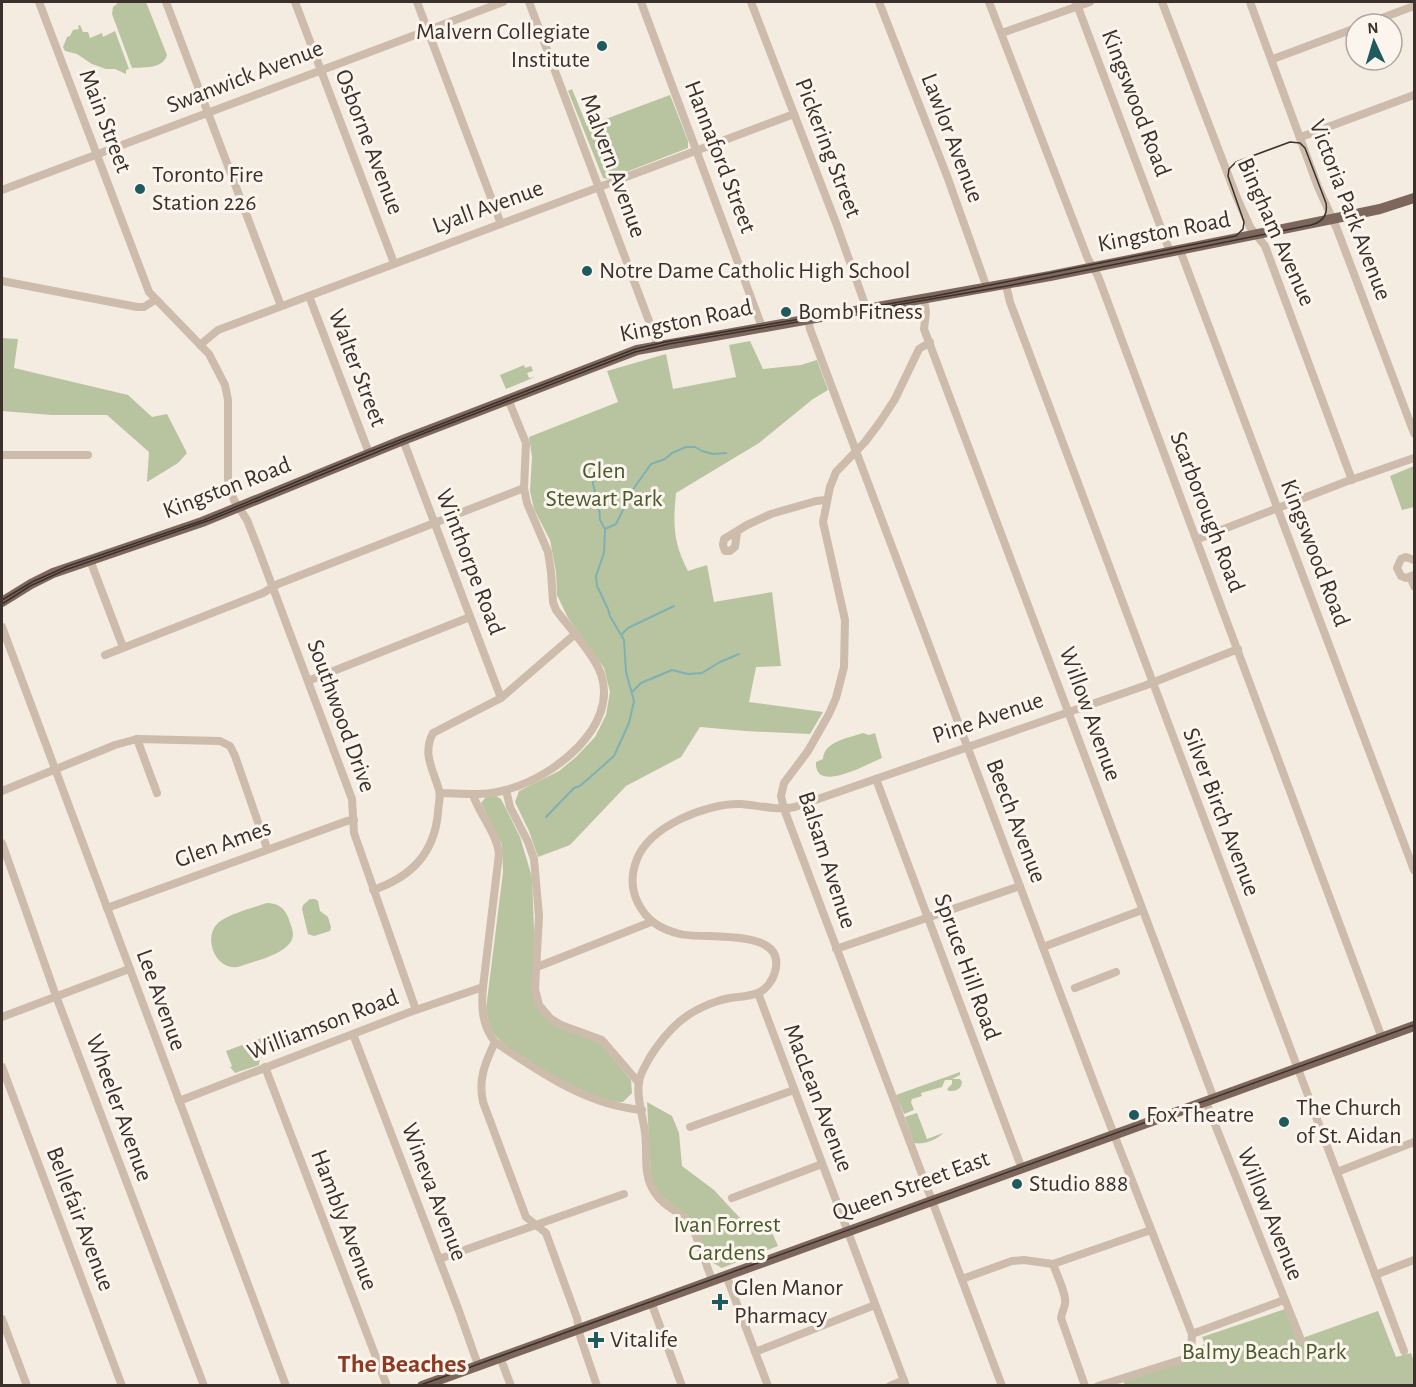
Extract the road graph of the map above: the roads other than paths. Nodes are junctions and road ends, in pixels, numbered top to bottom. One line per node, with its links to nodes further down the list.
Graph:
1 (39, 2): 27 (street, Main Street)
2 (166, 2): 23 (street)
3 (295, 2): 21 (street, Osborne Avenue)
4 (417, 2): 17 (street)
5 (503, 2): 17 (street, Swanwick Avenue)
6 (529, 2): 28 (street, Malvern Avenue)
7 (641, 2): 26 (street, Hannaford Street)
8 (752, 2): 24 (street, Pickering Street)
9 (879, 2): 39 (street, Lawlor Avenue)
10 (989, 2): 19 (street, Scarborough Road)
11 (1090, 2): 14 (street)
12 (1162, 2): 33 (street, Bingham Avenue)
13 (1250, 2): 20 (street, Victoria Park Avenue)
14 (1077, 4): 19 (street); 34 (street, Kingswood Road)
15 (1414, 6): 16 (street)
16 (1398, 12)
17 (427, 29): 21 (street, Swanwick Avenue); 32 (street)
18 (1344, 32): 20 (street)
19 (1002, 33): 36 (street, Scarborough Road)
20 (1273, 59): 25 (street, Victoria Park Avenue)
21 (321, 70): 23 (street, Swanwick Avenue); 35 (street, Osborne Avenue)
22 (1414, 95): 25 (street)
23 (209, 112): 27 (street, Swanwick Avenue); 43 (street)
24 (794, 114): 26 (street, Lyall Avenue); 44 (street, Pickering Street)
25 (1300, 137): 31 (street, Victoria Park Avenue)
26 (697, 151): 28 (street, Lyall Avenue); 46 (street, Hannaford Street)
27 (96, 154): 29 (street, Swanwick Avenue); 41 (street, Main Street)
28 (599, 187): 32 (street, Lyall Avenue); 49 (street, Malvern Avenue)
29 (2, 189)
30 (1414, 198): 31 (main road, Kingston Road)
31 (1332, 219): 33 (main road, Kingston Road); 51 (street, Victoria Park Avenue)
32 (501, 224): 35 (street, Lyall Avenue)
33 (1255, 235): 34 (main road, Kingston Road); 58 (street, Bingham Avenue)
34 (1175, 251): 36 (main road, Kingston Road); 62 (street, Kingswood Road)
35 (394, 263): 40 (street, Lyall Avenue)
36 (1094, 267): 38 (main road, Kingston Road); 65 (street, Scarborough Road)
37 (2, 281): 41 (street)
38 (1006, 285): 39 (main road, Kingston Road); 78 (street, Silver Birch Avenue)
39 (987, 288): 42 (main road, Kingston Road)
40 (309, 296): 43 (street, Lyall Avenue); 54 (street, Walter Street)
41 (155, 300): 48 (street, Main Street)
42 (924, 300): 44 (main road, Kingston Road); 47 (street)
43 (281, 306): 48 (street, Lyall Avenue)
44 (867, 310): 45 (main road, Kingston Road)
45 (808, 320): 46 (main road, Kingston Road); 53 (street, Beech Avenue)
46 (762, 327): 49 (main road, Kingston Road)
47 (930, 342): 53 (street, Balsam Avenue); 80 (street, Willow Avenue)
48 (200, 345): 61 (street, Main Street)
49 (658, 345): 50 (main road, Kingston Road)
50 (508, 399): 52 (main road, Kingston Road); 59 (street)
51 (1414, 433)
52 (404, 440): 54 (main road, Kingston Road); 63 (street, Winthorpe Road)
53 (857, 450): 60 (street, Balsam Avenue); 82 (street, Beech Avenue)
54 (369, 453): 61 (main road, Kingston Road)
55 (2, 455): 56 (street)
56 (88, 455)
57 (1414, 458): 58 (street)
58 (1352, 480): 62 (street)
59 (524, 488): 63 (street); 73 (street)
60 (826, 500): 64 (street); 90 (street, Balsam Avenue)
61 (239, 507): 66 (main road, Kingston Road); 69 (street, Southwood Drive)
62 (1277, 508): 65 (street); 94 (street, Kingswood Road)
63 (434, 523): 69 (street); 71 (street, Winthorpe Road)
64 (737, 532)
65 (1198, 539): 75 (street, Scarborough Road)
66 (90, 560): 70 (main road, Kingston Road); 74 (street)
67 (1414, 560): 68 (street)
68 (1413, 580)
69 (273, 588): 74 (street); 77 (street, Southwood Drive)
70 (2, 602)
71 (470, 617): 77 (street); 79 (street, Winthorpe Road)
72 (2, 627): 83 (street, Lee Avenue)
73 (574, 635): 79 (street); 85 (street)
74 (123, 647): 76 (street)
75 (1238, 650): 78 (street, Pine Avenue); 114 (street, Scarborough Road)
76 (105, 656)
77 (308, 681): 91 (street, Southwood Drive)
78 (1152, 682): 80 (street, Pine Avenue); 118 (street, Silver Birch Avenue)
79 (501, 698): 88 (street)
80 (1068, 712): 82 (street, Pine Avenue); 98 (street, Willow Avenue)
81 (137, 739): 83 (street); 87 (street); 93 (street)
82 (967, 746): 84 (street, Pine Avenue); 95 (street, Beech Avenue)
83 (55, 770): 86 (street); 97 (street, Lee Avenue)
84 (876, 779): 90 (street, Pine Avenue); 99 (street, Spruce Hill Road)
85 (506, 790): 89 (street); 103 (street)
86 (2, 791)
87 (157, 793)
88 (440, 793): 89 (street); 96 (street)
89 (473, 795): 106 (street)
90 (784, 809): 100 (street); 102 (street, Balsam Avenue)
91 (354, 820): 93 (street, Glen Ames); 96 (street, Southwood Drive)
92 (2, 843): 109 (street, Wheeler Avenue)
93 (267, 848): 97 (street, Glen Ames)
94 (1414, 870)
95 (1020, 886): 99 (street); 101 (street, Beech Avenue)
96 (373, 890): 110 (street, Southwood Drive)
97 (107, 908): 104 (street, Lee Avenue)
98 (1142, 910): 101 (street); 121 (street, Willow Avenue)
99 (928, 918): 102 (street); 128 (street, Spruce Hill Road)
100 (651, 922): 103 (street); 108 (street)
101 (1043, 947): 125 (street, Beech Avenue)
102 (836, 949): 132 (street, Balsam Avenue)
103 (537, 967): 119 (street)
104 (129, 969): 109 (street); 122 (street, Lee Avenue)
105 (1116, 972): 107 (street)
106 (483, 987): 110 (street, Williamson Road); 115 (street)
107 (1075, 988)
108 (758, 993): 119 (street); 120 (street, MacLean Avenue)
109 (56, 996): 111 (street); 157 (street, Wheeler Avenue)
110 (416, 1010): 113 (street, Williamson Road)
111 (2, 1017)
112 (1414, 1026): 114 (main road, Queen Street East)
113 (353, 1034): 117 (street, Williamson Road); 136 (street, Wineva Avenue)
114 (1382, 1038): 118 (main road, Queen Street East)
115 (495, 1042): 123 (street); 133 (street)
116 (2, 1067): 156 (street, Bellefair Avenue)
117 (265, 1068): 122 (street, Williamson Road); 159 (street, Hambly Avenue)
118 (1297, 1069): 121 (main road, Queen Street East); 129 (street, Silver Birch Avenue)
119 (639, 1083): 123 (street)
120 (794, 1090): 124 (street); 127 (street, MacLean Avenue)
121 (1210, 1100): 125 (main road, Queen Street East); 143 (street, Willow Avenue)
122 (179, 1101): 158 (street, Lee Avenue)
123 (642, 1110): 141 (street)
124 (690, 1127)
125 (1114, 1135): 128 (main road, Queen Street East); 134 (street, Beech Avenue)
126 (1414, 1142): 129 (street)
127 (822, 1164): 131 (street); 135 (street, MacLean Avenue)
128 (1022, 1169): 132 (main road, Queen Street East)
129 (1337, 1172): 140 (street, Silver Birch Avenue)
130 (624, 1194): 133 (street)
131 (732, 1198)
132 (931, 1201): 135 (main road, Queen Street East); 142 (street, Balsam Avenue)
133 (537, 1224): 136 (street); 147 (street)
134 (1151, 1230): 138 (street); 148 (street, Beech Avenue)
135 (848, 1231): 139 (main road, Queen Street East); 145 (street, MacLean Avenue)
136 (439, 1259): 153 (street, Wineva Avenue)
137 (1414, 1260): 140 (street)
138 (1053, 1264): 142 (street); 167 (street)
139 (726, 1275): 141 (main road, Queen Street East); 150 (street)
140 (1375, 1275): 151 (street, Silver Birch Avenue)
141 (712, 1280): 144 (main road, Queen Street East)
142 (962, 1280): 166 (street, Balsam Avenue)
143 (1284, 1300): 148 (street); 149 (street, Willow Avenue)
144 (651, 1302): 147 (main road, Queen Street East); 163 (street)
145 (875, 1305): 150 (street); 154 (street, MacLean Avenue)
146 (2, 1319): 155 (street)
147 (579, 1328): 152 (main road, Queen Street East); 162 (street)
148 (1192, 1334): 168 (street)
149 (1301, 1340)
150 (755, 1352): 164 (street)
151 (1404, 1352)
152 (500, 1357): 153 (main road, Queen Street East); 161 (street)
153 (478, 1365): 160 (main road, Queen Street East)
154 (905, 1383): 165 (street)
155 (27, 1386)
156 (123, 1386)
157 (204, 1386)
158 (286, 1386)
159 (387, 1386)
160 (422, 1386)
161 (511, 1386)
162 (597, 1386)
163 (682, 1386)
164 (768, 1386)
165 (890, 1386)
166 (1002, 1386)
167 (1085, 1386)
168 (1098, 1386)

